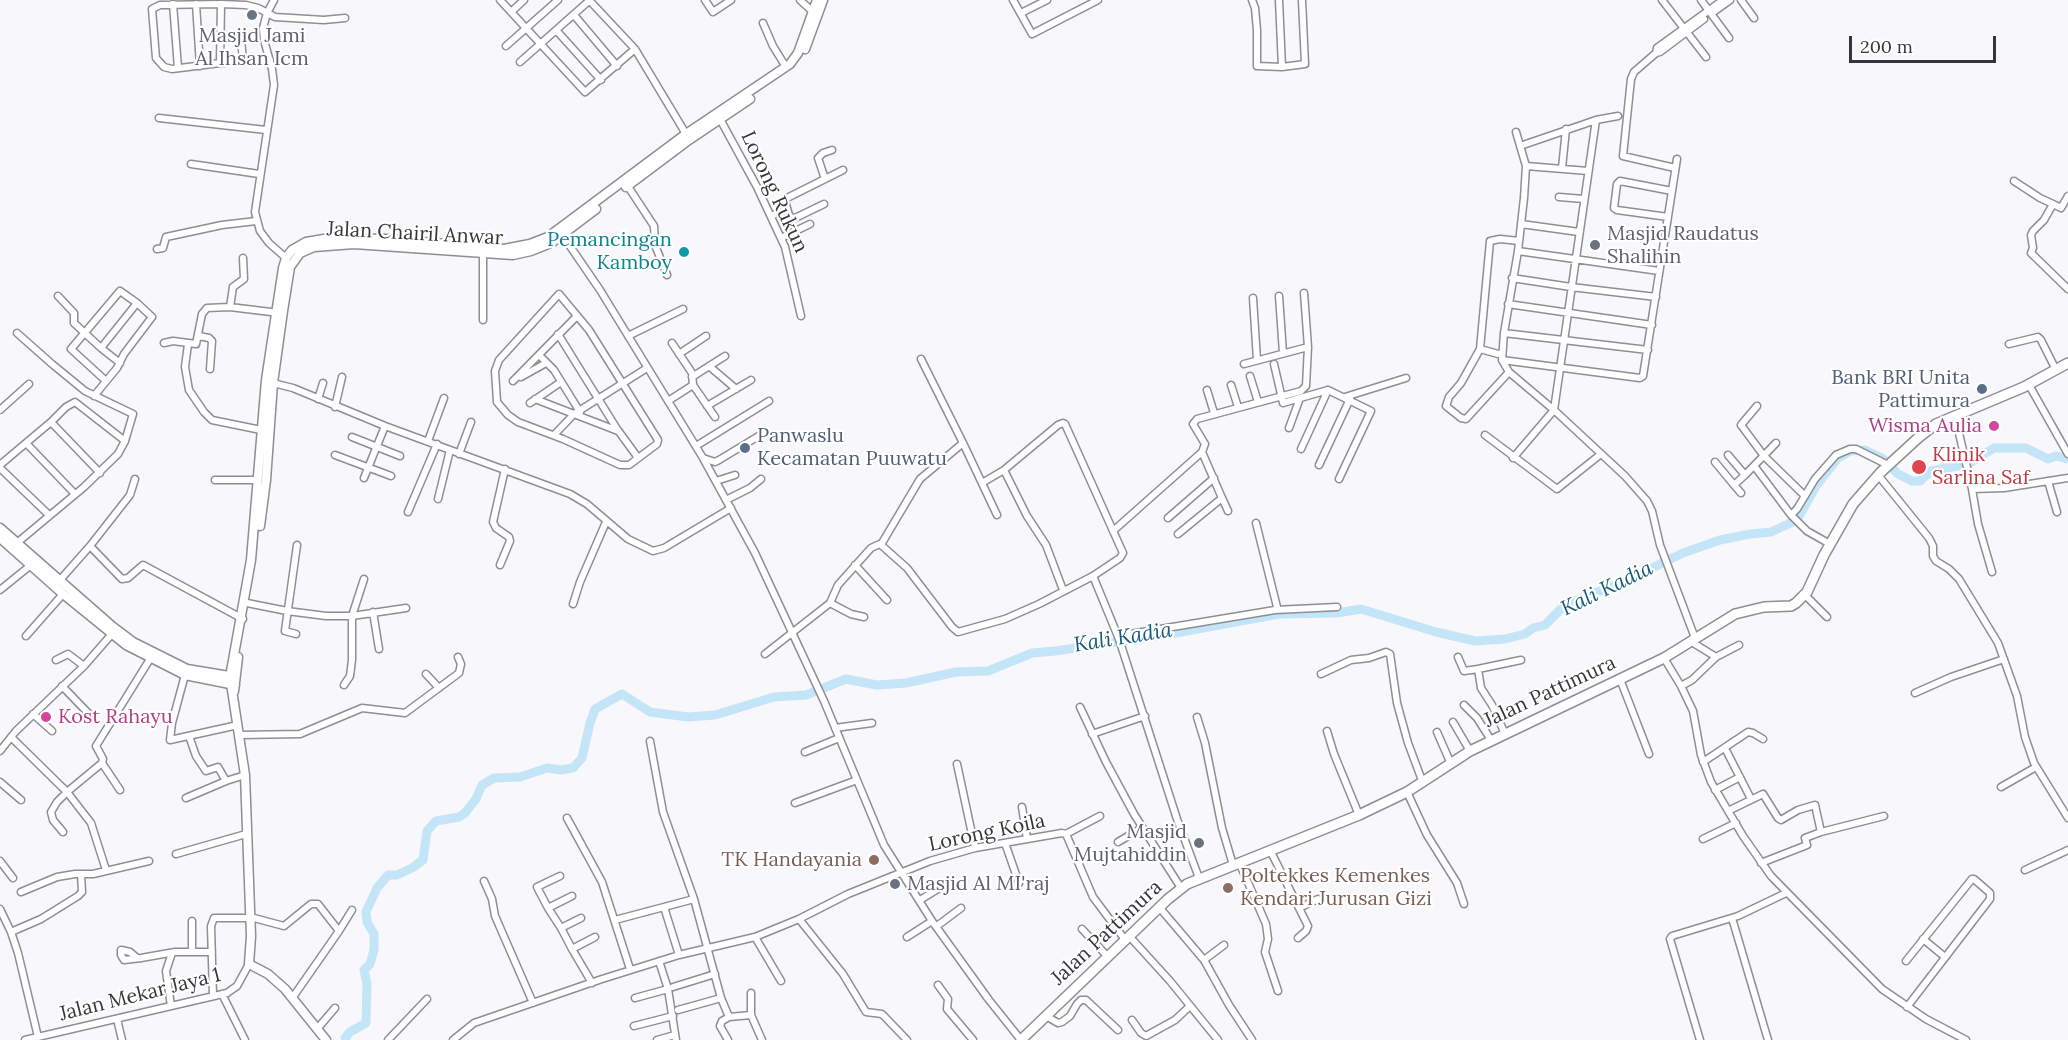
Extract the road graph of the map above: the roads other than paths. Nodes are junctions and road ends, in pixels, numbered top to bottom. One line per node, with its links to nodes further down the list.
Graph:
1 (274, 0): 28 (street)
2 (500, 0): 26 (street)
3 (524, 0): 26 (street)
4 (558, 0): 34 (street)
5 (589, 0): 30 (street); 41 (street)
6 (705, 0): 7 (street)
7 (731, 0)
8 (800, 0): 25 (street)
9 (817, 0): 25 (main road, Jalan Chairil Anwar)
10 (823, 0): 53 (main road, Jalan Chairil Anwar)
11 (1013, 0): 29 (street)
12 (1047, 0): 29 (street)
13 (1098, 0): 29 (street)
14 (1252, 0): 50 (street)
15 (1279, 0): 50 (street)
16 (1302, 0): 50 (street)
17 (1662, 0): 36 (street)
18 (1701, 0): 27 (street)
19 (1723, 0): 27 (street)
20 (1730, 0): 27 (street)
21 (1741, 0): 32 (street)
22 (173, 4): 23 (street); 51 (street); 51 (street)
23 (196, 4): 24 (street); 47 (street)
24 (221, 4): 28 (street); 46 (street)
25 (812, 11): 49 (main road, Jalan Chairil Anwar)
26 (511, 12): 34 (street)
27 (1710, 12): 36 (street); 37 (street)
28 (267, 13): 31 (street); 43 (street)
29 (1021, 13)
30 (574, 15): 35 (street); 48 (street)
31 (345, 18)
32 (1754, 18)
33 (763, 23): 49 (street)
34 (526, 28): 39 (street); 40 (street)
35 (556, 30): 39 (street); 52 (street)
36 (1685, 30): 42 (street); 68 (street)
37 (1729, 38)
38 (241, 39): 44 (street)
39 (541, 43): 45 (street); 52 (street)
40 (506, 46)
41 (635, 49): 48 (street); 61 (street)
42 (1706, 57)
43 (270, 60): 44 (street); 59 (street)
44 (243, 61): 46 (street)
45 (519, 62)
46 (220, 63): 47 (street)
47 (200, 66): 51 (street)
48 (617, 66): 52 (street)
49 (786, 67): 53 (main road, Jalan Chairil Anwar)
50 (1282, 67)
51 (178, 68)
52 (601, 80)
53 (734, 106): 56 (main road, Jalan Chairil Anwar); 61 (main road, Jalan Chairil Anwar)
54 (1618, 116): 57 (street)
55 (159, 118): 59 (street)
56 (720, 119): 74 (main road, Jalan Chairil Anwar); 83 (street, Lorong Rukun)
57 (1596, 120): 58 (street); 70 (street)
58 (1566, 129): 62 (street); 67 (street)
59 (266, 130): 71 (street)
60 (1516, 132): 62 (street)
61 (686, 134): 89 (main road, Jalan Chairil Anwar)
62 (1520, 146): 66 (street)
63 (832, 150): 72 (street)
64 (1677, 159): 68 (street)
65 (191, 164): 71 (street)
66 (1526, 166): 67 (street); 87 (street)
67 (1562, 168): 70 (street)
68 (1675, 168): 75 (street)
69 (843, 170): 72 (street)
70 (1588, 171): 78 (street)
71 (260, 174): 85 (street)
72 (825, 179): 81 (street)
73 (2014, 181): 80 (street)
74 (627, 186): 89 (main road, Jalan Chairil Anwar); 100 (street)
75 (1672, 190): 84 (street); 84 (street)
76 (2068, 196): 82 (street)
77 (1559, 197): 78 (street)
78 (1584, 199): 88 (street)
79 (824, 204): 81 (street)
80 (2053, 204): 82 (street); 103 (street)
81 (787, 209): 83 (street)
82 (2065, 209)
83 (771, 216): 90 (street, Lorong Rukun)
84 (1668, 218): 99 (street)
85 (256, 221): 93 (street); 97 (street)
86 (810, 224): 90 (street)
87 (1521, 224): 88 (street); 91 (street)
88 (1579, 232): 98 (street)
89 (560, 233): 92 (main road, Jalan Chairil Anwar); 95 (main road, Jalan Chairil Anwar); 124 (street)
90 (781, 238): 115 (street, Lorong Rukun)
91 (1519, 241): 94 (street); 133 (street)
92 (388, 242): 95 (main road, Jalan Chairil Anwar); 97 (main road, Jalan Chairil Anwar); 114 (main road, Jalan Chairil Anwar)
93 (158, 249)
94 (1518, 251): 98 (street); 101 (street)
95 (483, 254): 117 (street)
96 (243, 258): 111 (street)
97 (286, 258): 114 (main road, Jalan Chairil Anwar)
98 (1575, 259): 99 (street); 102 (street)
99 (1659, 271): 107 (street)
100 (667, 275)
101 (1512, 278): 102 (street); 110 (street)
102 (1571, 287): 107 (street); 113 (street)
103 (2068, 290)
104 (1305, 293): 131 (street)
105 (58, 296): 121 (street)
106 (1279, 296): 135 (street)
107 (1656, 297): 118 (street)
108 (1253, 298): 141 (street)
109 (137, 303): 121 (street); 132 (street); 142 (street)
110 (1508, 304): 113 (street); 120 (street)
111 (230, 307): 114 (street); 123 (street)
112 (683, 309): 124 (street)
113 (1568, 312): 118 (street); 126 (street)
114 (279, 314): 161 (main road, Jalan Chairil Anwar)
115 (801, 316)
116 (576, 317): 122 (street); 163 (street); 197 (street)
117 (483, 320)
118 (1652, 325): 134 (street)
119 (17, 333): 170 (street)
120 (1504, 333): 126 (street); 139 (street)
121 (84, 334): 132 (street); 158 (street)
122 (558, 334): 137 (street); 176 (street)
123 (199, 336): 129 (street); 150 (street)
124 (628, 336): 148 (street)
125 (706, 336): 136 (street)
126 (1564, 340): 134 (street); 149 (street)
127 (164, 343): 129 (street)
128 (672, 343): 136 (street)
129 (188, 344): 194 (street)
130 (2009, 344): 151 (street)
131 (1308, 347): 135 (street); 171 (street)
132 (101, 348): 142 (street)
133 (1480, 349): 139 (street); 152 (street)
134 (1648, 350): 149 (street)
135 (1283, 353): 141 (street)
136 (679, 354): 155 (street)
137 (538, 355): 143 (street); 143 (street)
138 (725, 356): 147 (street)
139 (1502, 358): 149 (street); 152 (street)
140 (921, 359): 203 (street)
141 (1257, 360): 145 (street)
142 (120, 363): 158 (street)
143 (546, 363): 160 (street)
144 (2068, 363): 151 (highway)
145 (1244, 364)
146 (1274, 364): 171 (street)
147 (709, 366): 155 (street); 167 (street)
148 (647, 368): 163 (street); 177 (street)
149 (1561, 368): 185 (street)
150 (210, 369)
151 (2056, 370): 166 (highway)
152 (1509, 372): 185 (street)
153 (1250, 376): 179 (street)
154 (342, 377): 180 (street)
155 (692, 377): 164 (street)
156 (1406, 378): 174 (street)
157 (751, 380): 167 (street)
158 (106, 381): 170 (street)
159 (323, 382): 175 (street)
160 (561, 382): 186 (street); 186 (street)
161 (269, 383): 175 (street); 194 (main road, Jalan Chairil Anwar); 283 (main road, Jalan Chairil Anwar)
162 (29, 384): 184 (street)
163 (621, 384): 176 (street); 220 (street)
164 (693, 385): 177 (street); 181 (street)
165 (1231, 385): 183 (street)
166 (2029, 385): 188 (highway); 213 (street)
167 (736, 389): 181 (street)
168 (1207, 390): 187 (street)
169 (1328, 390): 173 (street); 174 (street); 208 (street)
170 (94, 396): 200 (street)
171 (1281, 396): 173 (street); 179 (street)
172 (444, 398): 201 (street)
173 (1300, 398): 193 (street)
174 (1347, 398): 222 (street); 238 (street)
175 (318, 399): 180 (street)
176 (599, 399): 186 (street); 195 (street)
177 (668, 400): 206 (street)
178 (769, 401): 206 (street)
179 (1258, 402): 183 (street)
180 (335, 406): 192 (street)
181 (707, 406): 189 (street)
182 (1757, 406): 217 (street)
183 (1238, 407): 187 (street)
184 (0, 410)
185 (1554, 410): 212 (street); 219 (street)
186 (577, 413): 195 (street); 197 (street)
187 (1214, 413): 210 (street)
188 (1955, 416): 226 (highway); 245 (street)
189 (715, 417)
190 (51, 422): 200 (street); 202 (street); 229 (street)
191 (471, 422): 211 (street)
192 (385, 426): 201 (street); 207 (street)
193 (1289, 428)
194 (261, 430): 240 (main road, Jalan Chairil Anwar)
195 (619, 431): 220 (street)
196 (762, 434): 218 (street)
197 (554, 435): 220 (street)
198 (1485, 435): 219 (street)
199 (352, 437): 207 (street)
200 (125, 441): 229 (street)
201 (428, 441): 205 (street)
202 (26, 442): 223 (street); 247 (street)
203 (963, 443): 243 (street); 267 (street)
204 (1776, 443): 217 (street)
205 (437, 444): 209 (street); 254 (street)
206 (696, 446): 218 (street)
207 (377, 447): 216 (street); 225 (street)
208 (1301, 449)
209 (450, 450): 211 (street); 250 (street)
210 (1203, 452): 234 (street); 263 (street)
211 (459, 454): 227 (street)
212 (1601, 454): 219 (street); 300 (street)
213 (2068, 454)
214 (335, 455): 225 (street)
215 (1728, 455): 230 (street)
216 (400, 456)
217 (1764, 456): 224 (street); 248 (street)
218 (703, 458): 241 (street)
219 (1514, 458)
220 (637, 459)
221 (1715, 462): 244 (street)
222 (1319, 465)
223 (0, 466): 256 (street)
224 (1755, 467): 230 (street); 259 (street)
225 (369, 468): 231 (street); 233 (street)
226 (1885, 468): 248 (street); 268 (highway); 308 (street)
227 (505, 469): 260 (street); 272 (street)
228 (1004, 470): 243 (street); 263 (street); 279 (street)
229 (100, 473): 247 (street)
230 (1745, 475): 244 (street)
231 (391, 476)
232 (735, 476): 241 (street)
233 (364, 478)
234 (1214, 478): 249 (street); 258 (street)
235 (2068, 478): 242 (street)
236 (135, 479): 270 (street)
237 (761, 479): 251 (street)
238 (1340, 479)
239 (215, 480): 240 (street)
240 (258, 480): 294 (main road, Jalan Chairil Anwar)
241 (716, 481): 251 (street)
242 (2048, 481): 245 (street); 255 (street)
243 (982, 483): 257 (street)
244 (1734, 485): 246 (street)
245 (1972, 489): 274 (street)
246 (1741, 493)
247 (75, 494): 256 (street)
248 (1805, 496): 259 (street)
249 (1222, 498): 253 (street); 264 (street)
250 (438, 499)
251 (726, 500): 252 (street)
252 (731, 508): 260 (street); 296 (street)
253 (1228, 511)
254 (408, 512)
255 (2057, 512)
256 (49, 515): 266 (street)
257 (997, 515)
258 (1167, 518)
259 (1794, 518): 268 (street)
260 (606, 522): 285 (street)
261 (1256, 523): 288 (street)
262 (0, 528): 266 (main road)
263 (1113, 531): 275 (street)
264 (1178, 534)
265 (0, 538): 271 (main road)
266 (18, 542): 277 (main road)
267 (880, 544): 273 (street); 279 (street)
268 (1830, 544): 281 (highway)
269 (297, 545): 289 (street)
270 (90, 546): 277 (street); 294 (street)
271 (31, 565): 278 (street); 280 (main road)
272 (500, 565)
273 (855, 565): 282 (street); 284 (street)
274 (1992, 572)
275 (1093, 576): 279 (street); 299 (street)
276 (364, 579): 291 (street)
277 (60, 580): 318 (main road)
278 (0, 590)
279 (1063, 590)
280 (63, 594): 297 (main road); 298 (street)
281 (1805, 596): 293 (street); 300 (highway, Jalan Pattimura)
282 (887, 600)
283 (247, 603): 289 (street); 294 (main road, Jalan Chairil Anwar)
284 (830, 603): 292 (street); 296 (street)
285 (573, 604)
286 (1337, 607): 288 (street)
287 (406, 608): 290 (street)
288 (1275, 610): 299 (street)
289 (286, 611): 291 (street); 295 (street)
290 (373, 612): 291 (street); 302 (street)
291 (352, 616): 319 (street)
292 (864, 617)
293 (1827, 617)
294 (242, 618): 318 (main road, Jalan Chairil Anwar)
295 (296, 634)
296 (792, 634): 303 (street); 333 (street)
297 (111, 635): 309 (main road); 312 (street)
298 (26, 636)
299 (1119, 637): 328 (street)
300 (1693, 639): 306 (street); 307 (highway, Jalan Pattimura)
301 (1739, 645): 306 (street)
302 (380, 649)
303 (765, 654)
304 (458, 657): 322 (street)
305 (1458, 657): 313 (street)
306 (1716, 657): 321 (street)
307 (1664, 658): 317 (highway, Jalan Pattimura); 321 (street)
308 (2004, 658): 323 (street); 355 (street)
309 (150, 659): 316 (main road); 352 (street)
310 (56, 660): 312 (street)
311 (1521, 660): 313 (street)
312 (84, 666): 320 (street)
313 (1478, 669): 338 (street)
314 (426, 674): 322 (street)
315 (1321, 674): 361 (street)
316 (185, 675): 318 (main road); 341 (street)
317 (1620, 679): 338 (highway, Jalan Pattimura); 350 (street)
318 (233, 683): 332 (main road, Jalan Chairil Anwar)
319 (344, 684)
320 (62, 686): 326 (street); 327 (street)
321 (1681, 686): 351 (street)
322 (439, 688): 339 (street)
323 (1915, 693)
324 (1464, 705): 344 (street)
325 (1080, 707): 337 (street)
326 (33, 714): 334 (street); 340 (street)
327 (91, 716)
328 (1145, 716): 337 (street); 402 (street)
329 (1197, 717): 395 (street)
330 (1453, 722): 347 (street)
331 (872, 723): 333 (street)
332 (238, 725): 339 (main road, Jalan Chairil Anwar); 341 (street)
333 (835, 728): 342 (street)
334 (52, 731)
335 (1327, 731): 373 (street)
336 (1437, 732): 354 (street)
337 (1092, 734): 379 (street)
338 (1505, 734): 344 (highway, Jalan Pattimura)
339 (240, 735): 356 (main road, Jalan Chairil Anwar)
340 (11, 736): 346 (street); 365 (street)
341 (189, 736): 359 (street)
342 (839, 738): 348 (street); 358 (street)
343 (1763, 739): 351 (street)
344 (1491, 740): 347 (highway, Jalan Pattimura)
345 (650, 741): 410 (street)
346 (0, 751)
347 (1470, 751): 354 (highway, Jalan Pattimura)
348 (805, 752)
349 (1727, 752): 357 (street)
350 (1649, 754)
351 (1703, 762): 364 (street)
352 (102, 763): 363 (street); 365 (street)
353 (957, 764): 388 (street)
354 (1451, 764): 361 (highway, Jalan Pattimura)
355 (2036, 767): 362 (street); 377 (street)
356 (245, 775): 359 (street); 382 (main road, Jalan Chairil Anwar)
357 (1740, 777): 364 (street); 368 (street)
358 (857, 780): 370 (street); 398 (street)
359 (226, 781): 367 (street)
360 (0, 782): 369 (street)
361 (1423, 783): 366 (highway, Jalan Pattimura)
362 (2001, 787)
363 (120, 790)
364 (1715, 790): 372 (street)
365 (67, 792): 380 (street); 396 (street)
366 (1407, 792): 373 (highway, Jalan Pattimura); 413 (street)
367 (186, 798)
368 (1751, 799): 372 (street); 381 (street)
369 (21, 800)
370 (795, 803)
371 (1022, 807): 384 (street)
372 (1728, 811): 378 (street)
373 (1359, 815): 389 (highway, Jalan Pattimura)
374 (1100, 816): 383 (street)
375 (1884, 816): 381 (street)
376 (567, 818): 426 (street)
377 (2068, 818)
378 (1736, 824): 385 (street); 394 (street)
379 (1142, 828): 386 (street); 406 (street)
380 (63, 832)
381 (1821, 832): 394 (street)
382 (246, 834): 391 (street); 421 (main road, Jalan Chairil Anwar)
383 (1066, 834): 384 (street, Lorong Koila); 436 (street, Lorong Koila)
384 (1027, 839): 387 (street, Lorong Koila)
385 (1703, 839)
386 (1118, 842)
387 (1005, 843): 388 (street, Lorong Koila); 404 (street)
388 (975, 848): 398 (street, Lorong Koila)
389 (1270, 850): 395 (highway, Jalan Pattimura); 418 (street)
390 (2068, 850): 397 (street)
391 (176, 854)
392 (0, 861): 401 (street)
393 (149, 861): 396 (street)
394 (1761, 863): 408 (street)
395 (1236, 864): 402 (highway, Jalan Pattimura); 458 (street)
396 (106, 870): 399 (street)
397 (2025, 870)
398 (901, 872): 412 (street); 424 (street, Lorong Koila)
399 (81, 874): 407 (street); 431 (street)
400 (560, 876): 415 (street)
401 (13, 878)
402 (1199, 878): 406 (highway, Jalan Pattimura)
403 (484, 881): 466 (street)
404 (1019, 883)
405 (946, 884): 412 (street)
406 (1181, 888): 417 (highway, Jalan Pattimura)
407 (21, 892)
408 (1786, 893): 423 (street); 469 (street)
409 (572, 896): 415 (street)
410 (694, 899): 414 (street); 439 (street)
411 (1318, 899): 418 (street)
412 (920, 900): 427 (street)
413 (1464, 904)
414 (664, 907): 426 (street); 444 (street)
415 (548, 908): 428 (street)
416 (961, 908): 427 (street)
417 (1159, 908): 436 (highway, Jalan Pattimura); 448 (street)
418 (1299, 908): 435 (street)
419 (0, 909): 431 (street)
420 (352, 910): 430 (street)
421 (250, 918): 430 (street); 442 (street); 451 (main road, Jalan Chairil Anwar)
422 (581, 918): 428 (street)
423 (1732, 918): 496 (street); 497 (street)
424 (799, 920): 433 (street, Lorong Koila); 491 (street)
425 (192, 921): 441 (street)
426 (615, 921): 452 (street)
427 (935, 923): 434 (street); 493 (street)
428 (561, 928): 440 (street)
429 (1082, 929): 445 (street)
430 (339, 931): 462 (street)
431 (11, 932): 480 (street)
432 (596, 937): 440 (street)
433 (755, 937): 439 (street, Lorong Koila); 454 (street)
434 (907, 937)
435 (1298, 938)
436 (1128, 939): 445 (highway, Jalan Pattimura); 468 (street, Lorong Koila)
437 (1923, 939): 446 (street); 446 (street); 450 (street)
438 (1224, 945): 448 (street)
439 (708, 947): 444 (street, Lorong Koila); 453 (street)
440 (572, 949): 455 (street)
441 (192, 952): 442 (street); 443 (street)
442 (212, 952): 461 (street)
443 (172, 953): 447 (street); 467 (street)
444 (679, 955): 449 (street, Lorong Koila)
445 (1108, 957): 473 (highway, Jalan Pattimura)
446 (1945, 957): 469 (street)
447 (137, 958)
448 (1204, 960): 495 (street)
449 (659, 961): 452 (street, Lorong Koila); 457 (street)
450 (1906, 961)
451 (249, 964): 460 (street, Jalan Mekar Jaya 1); 462 (main road)
452 (630, 969): 455 (street, Lorong Koila)
453 (715, 974): 457 (street); 464 (street)
454 (781, 981)
455 (592, 982): 466 (street, Lorong Koila)
456 (938, 985): 492 (street)
457 (670, 988): 463 (street); 471 (street)
458 (1278, 991)
459 (751, 993): 472 (street)
460 (222, 994): 461 (street, Jalan Mekar Jaya 1); 484 (street)
461 (213, 996): 467 (street, Jalan Mekar Jaya 1)
462 (293, 997): 478 (main road)
463 (635, 998)
464 (722, 998): 471 (street); 474 (street)
465 (427, 999): 486 (street)
466 (533, 1003): 487 (street, Lorong Koila)
467 (171, 1006): 475 (street, Jalan Mekar Jaya 1)
468 (1190, 1006): 476 (street); 494 (street, Lorong Koila)
469 (1907, 1007): 498 (street)
470 (335, 1008): 478 (street)
471 (675, 1013): 477 (street); 481 (street)
472 (751, 1015): 474 (street); 490 (street)
473 (1046, 1016): 479 (street); 493 (highway, Jalan Pattimura)
474 (729, 1017): 489 (street)
475 (117, 1019): 480 (street, Jalan Mekar Jaya 1); 483 (street)
476 (1132, 1020)
477 (634, 1026)
478 (317, 1029): 485 (main road)
479 (1118, 1030)
480 (38, 1037): 482 (street, Jalan Mekar Jaya 1)
481 (675, 1037): 488 (street)
482 (25, 1040)
483 (122, 1040)
484 (245, 1040)
485 (326, 1040)
486 (388, 1040)
487 (453, 1040)
488 (657, 1040)
489 (728, 1040)
490 (762, 1040)
491 (907, 1040)
492 (973, 1040)
493 (1021, 1040)
494 (1218, 1040)
495 (1252, 1040)
496 (1700, 1040)
497 (1768, 1040)
498 (1966, 1040)

